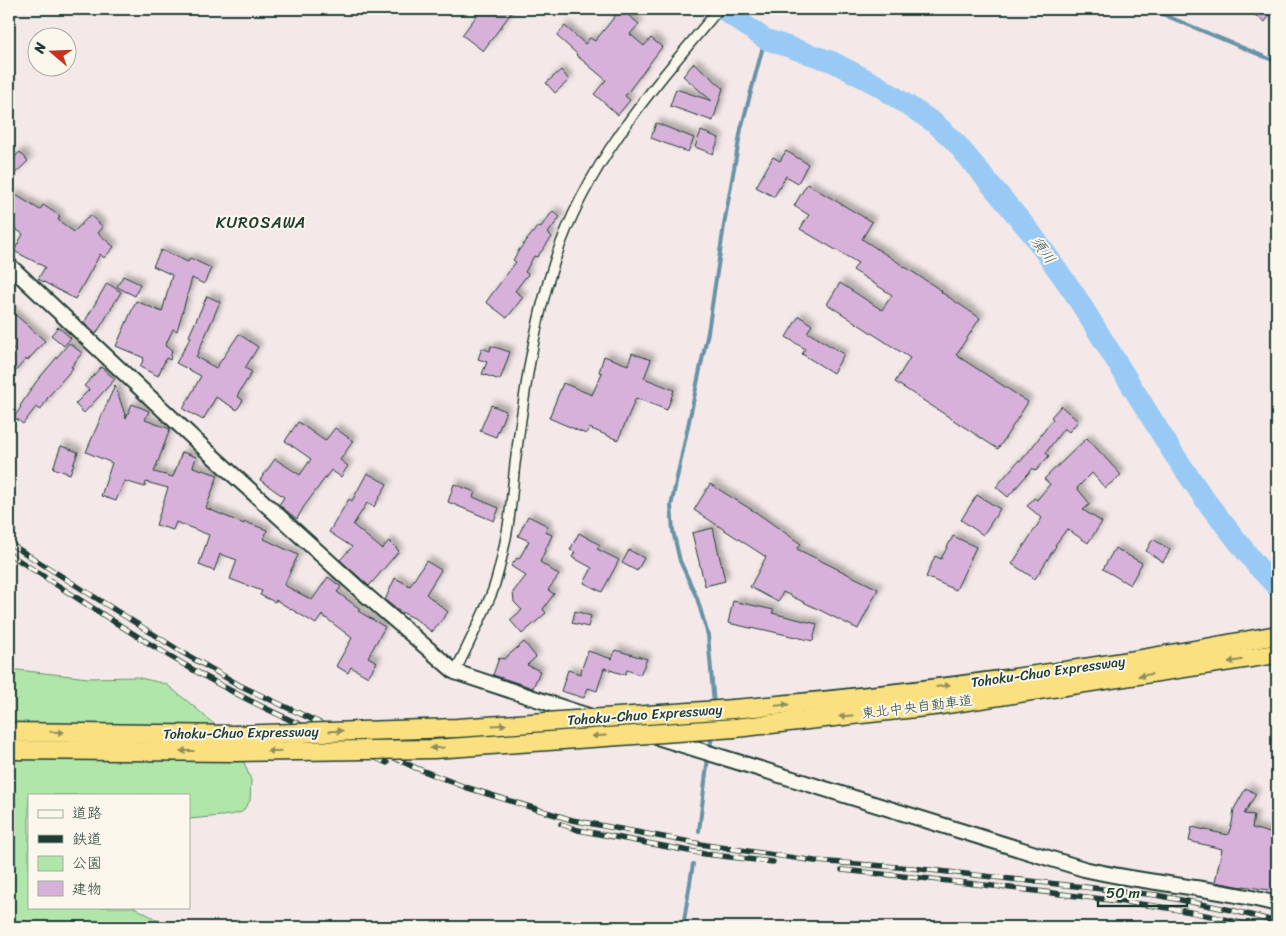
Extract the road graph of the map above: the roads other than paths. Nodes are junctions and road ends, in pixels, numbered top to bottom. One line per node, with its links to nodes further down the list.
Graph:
1 (719, 9): 5 (street)
2 (9, 265): 5 (street)
3 (1277, 634): 8 (highway, Tohoku-Chuo Expressway, one-way to 3, bridge)
4 (1277, 654): 6 (highway, 東北中央自動車道, one-way to 6)
5 (455, 672): 10 (street)
6 (735, 728): 8 (highway, Tohoku-Chuo Expressway, one-way to 8, bridge)
7 (9, 732): 8 (highway, Tohoku-Chuo Expressway, one-way to 8)
8 (236, 743): 9 (highway, Tohoku-Chuo Expressway, one-way to 9)
9 (9, 750)
10 (1277, 904)

